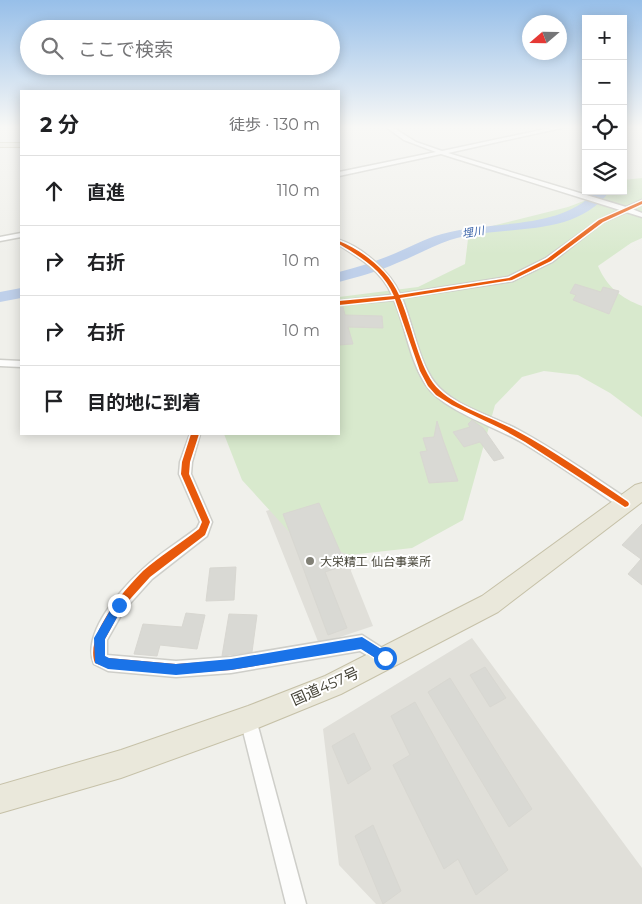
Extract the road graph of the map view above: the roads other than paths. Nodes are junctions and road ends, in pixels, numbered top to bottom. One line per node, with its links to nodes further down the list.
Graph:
1 (363, 169): 3 (street)
2 (496, 169): 5 (street)
3 (340, 174)
4 (642, 202): 5 (street)
5 (622, 208): 6 (street); 10 (street)
6 (642, 215)
7 (20, 235): 8 (street)
8 (0, 239)
9 (340, 243): 10 (street)
10 (396, 297): 11 (street); 15 (street)
11 (340, 303)
12 (0, 363): 13 (street)
13 (20, 364)
14 (195, 435): 16 (street)
15 (634, 498): 16 (highway, 国道457号)
16 (385, 658): 17 (highway, 国道457号)
17 (248, 719): 18 (highway, 国道457号); 19 (street)
18 (0, 799)
19 (296, 904)

